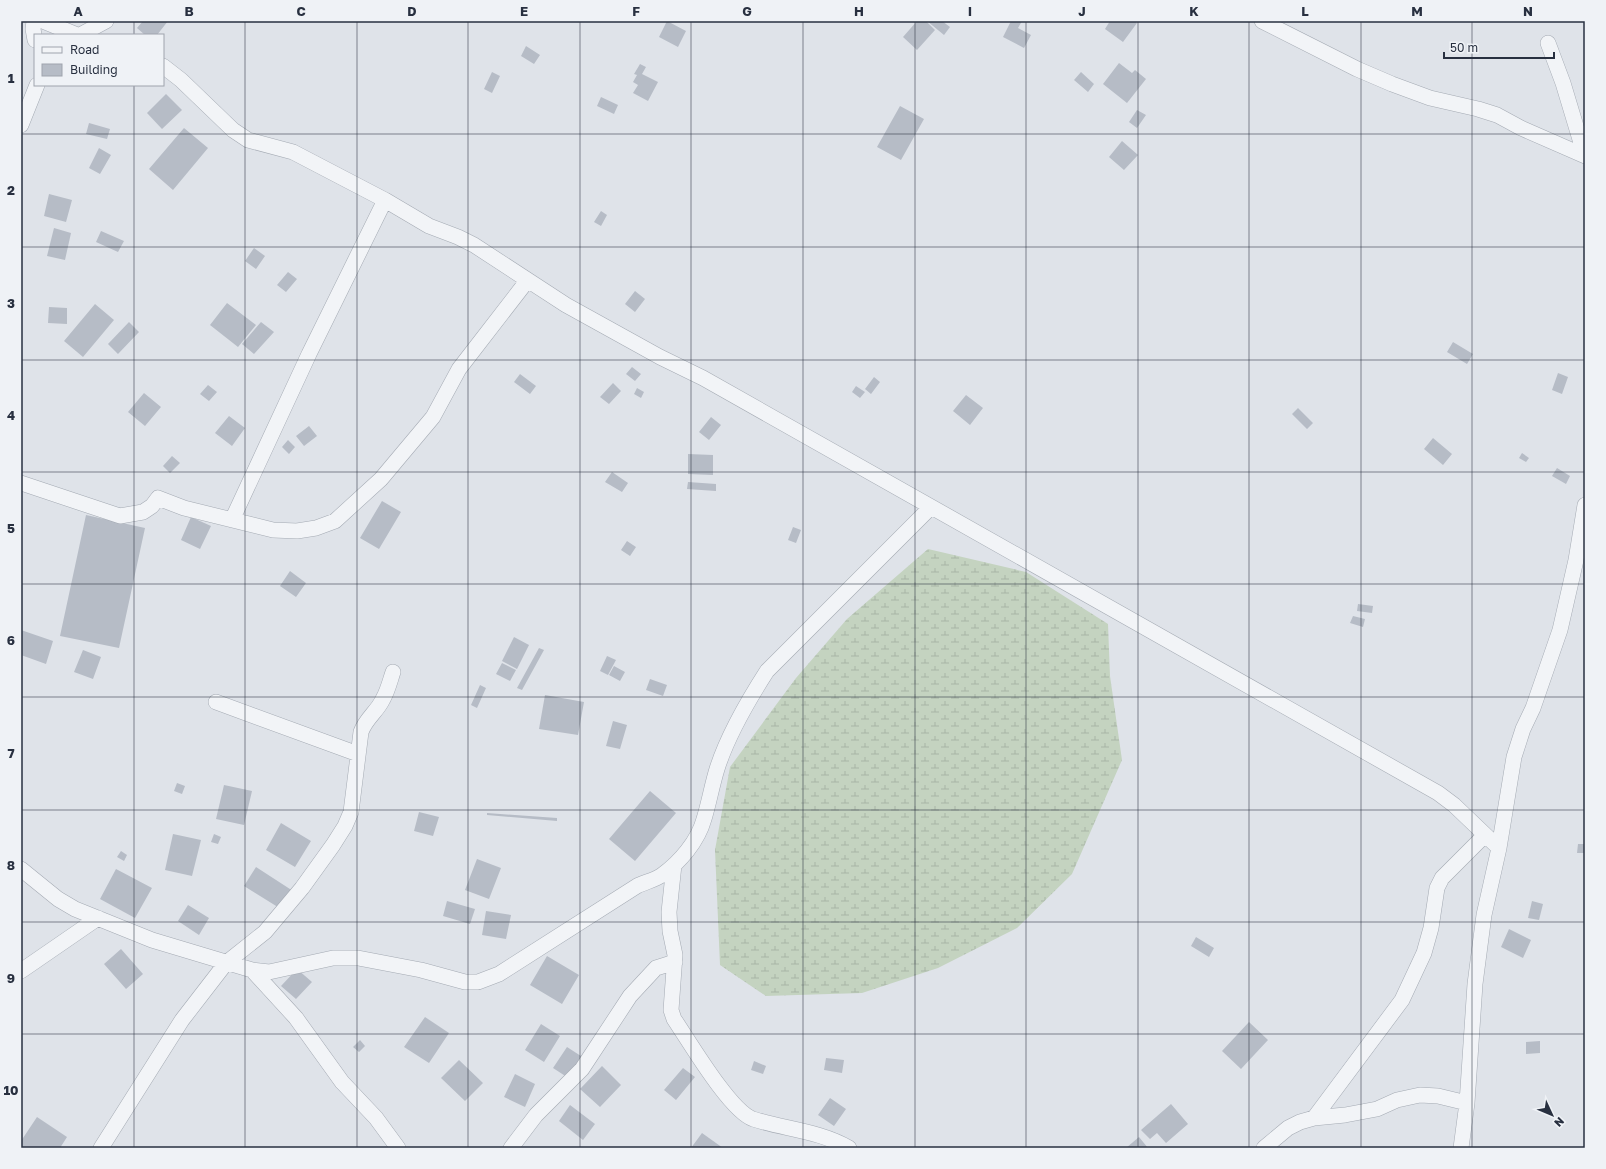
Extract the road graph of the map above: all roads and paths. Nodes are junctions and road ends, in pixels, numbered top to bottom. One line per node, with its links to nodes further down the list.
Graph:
1 (106, 21): 5 (street)
2 (1262, 21): 10 (street)
3 (33, 27): 4 (street)
4 (72, 34)
5 (80, 34)
6 (1548, 43): 10 (street)
7 (164, 67): 11 (street)
8 (37, 86): 9 (street)
9 (21, 125)
10 (1585, 156)
11 (385, 200): 12 (street); 16 (street)
12 (527, 280): 15 (street); 16 (street)
13 (21, 483): 16 (street)
14 (1585, 505): 21 (street)
15 (931, 507): 20 (street); 22 (street)
16 (232, 520)
17 (393, 672): 19 (street)
18 (216, 702): 19 (street)
19 (358, 754): 26 (street)
20 (1485, 834): 21 (street); 30 (street)
21 (1499, 848): 29 (street)
22 (674, 865): 25 (street); 27 (street)
23 (21, 869): 24 (street)
24 (98, 918): 26 (street); 28 (street)
25 (675, 962): 33 (street); 34 (street)
26 (226, 963): 27 (street); 31 (street)
27 (252, 970): 32 (street)
28 (21, 971)
29 (1467, 1103): 30 (street); 36 (street)
30 (1314, 1118): 35 (street)
31 (101, 1148)
32 (398, 1148)
33 (511, 1148)
34 (849, 1148)
35 (1264, 1148)
36 (1461, 1148)

